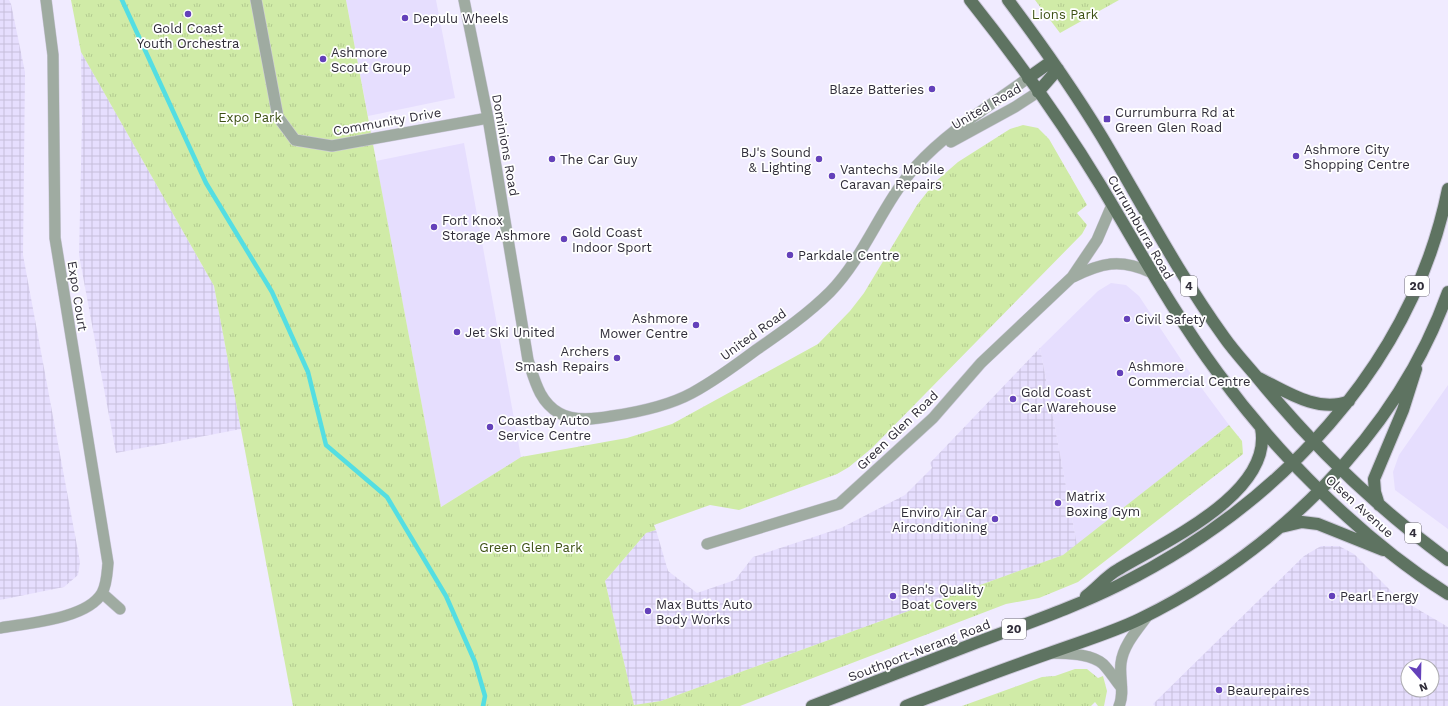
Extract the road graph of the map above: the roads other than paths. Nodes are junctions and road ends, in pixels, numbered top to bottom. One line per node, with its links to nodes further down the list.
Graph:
1 (46, 0): 31 (street, Expo Court)
2 (256, 0): 9 (street, Community Drive)
3 (464, 0): 9 (street, Dominions Road)
4 (970, 0): 7 (main road, Currumburra Road / 4)
5 (1008, 0): 6 (main road, Currumburra Road / 4)
6 (1055, 65): 7 (main road); 8 (main road); 18 (main road, Currumburra Road / 4)
7 (1028, 78): 8 (main road, Currumburra Road / 4); 10 (street, United Road)
8 (1038, 92): 10 (street, United Road); 12 (main road, Currumburra Road / 4)
9 (488, 118): 19 (street, Dominions Road)
10 (926, 156): 19 (street, United Road)
11 (1447, 196): 13 (main road, Southport-Nerang Road / 20)
12 (1112, 205): 14 (main road, Currumburra Road / 4); 15 (street, Green Glen Road)
13 (1445, 211): 20 (main road, Southport-Nerang Road / 20)
14 (1150, 272): 15 (street, Green Glen Road); 21 (main road, Currumburra Road / 4)
15 (1072, 278): 28 (street, Green Glen Road)
16 (1448, 292): 17 (main road, 20)
17 (1420, 355): 24 (main road, 20); 26 (main road)
18 (1256, 376): 20 (main road); 22 (main road, Currumburra Road / 4)
19 (537, 389)
20 (1349, 401): 22 (main road, Southport-Nerang Road / 20)
21 (1261, 428): 23 (main road, Currumburra Road / 4); 33 (main road)
22 (1314, 443): 23 (main road, Southport-Nerang Road / 20); 24 (main road, Olsen Avenue / 4)
23 (1294, 463): 25 (main road, Olsen Avenue / 4); 33 (main road, Southport-Nerang Road / 20)
24 (1340, 468): 25 (main road, 20); 26 (main road, Olsen Avenue / 4)
25 (1320, 489): 27 (main road, 20); 29 (main road, Olsen Avenue / 4)
26 (1379, 505): 30 (main road, Olsen Avenue / 4)
27 (1276, 529): 29 (main road); 35 (main road, 20)
28 (707, 544)
29 (1392, 553): 32 (main road, Olsen Avenue / 4)
30 (1448, 560)
31 (102, 593): 34 (street); 36 (street)
32 (1448, 594)
33 (1074, 606): 39 (main road, Southport-Nerang Road / 20)
34 (120, 609)
35 (1148, 615): 37 (main road, 20); 38 (street)
36 (0, 628)
37 (1050, 653): 38 (street); 40 (main road, 20)
38 (1121, 687): 41 (street)
39 (812, 706)
40 (906, 706)
41 (1119, 706)

